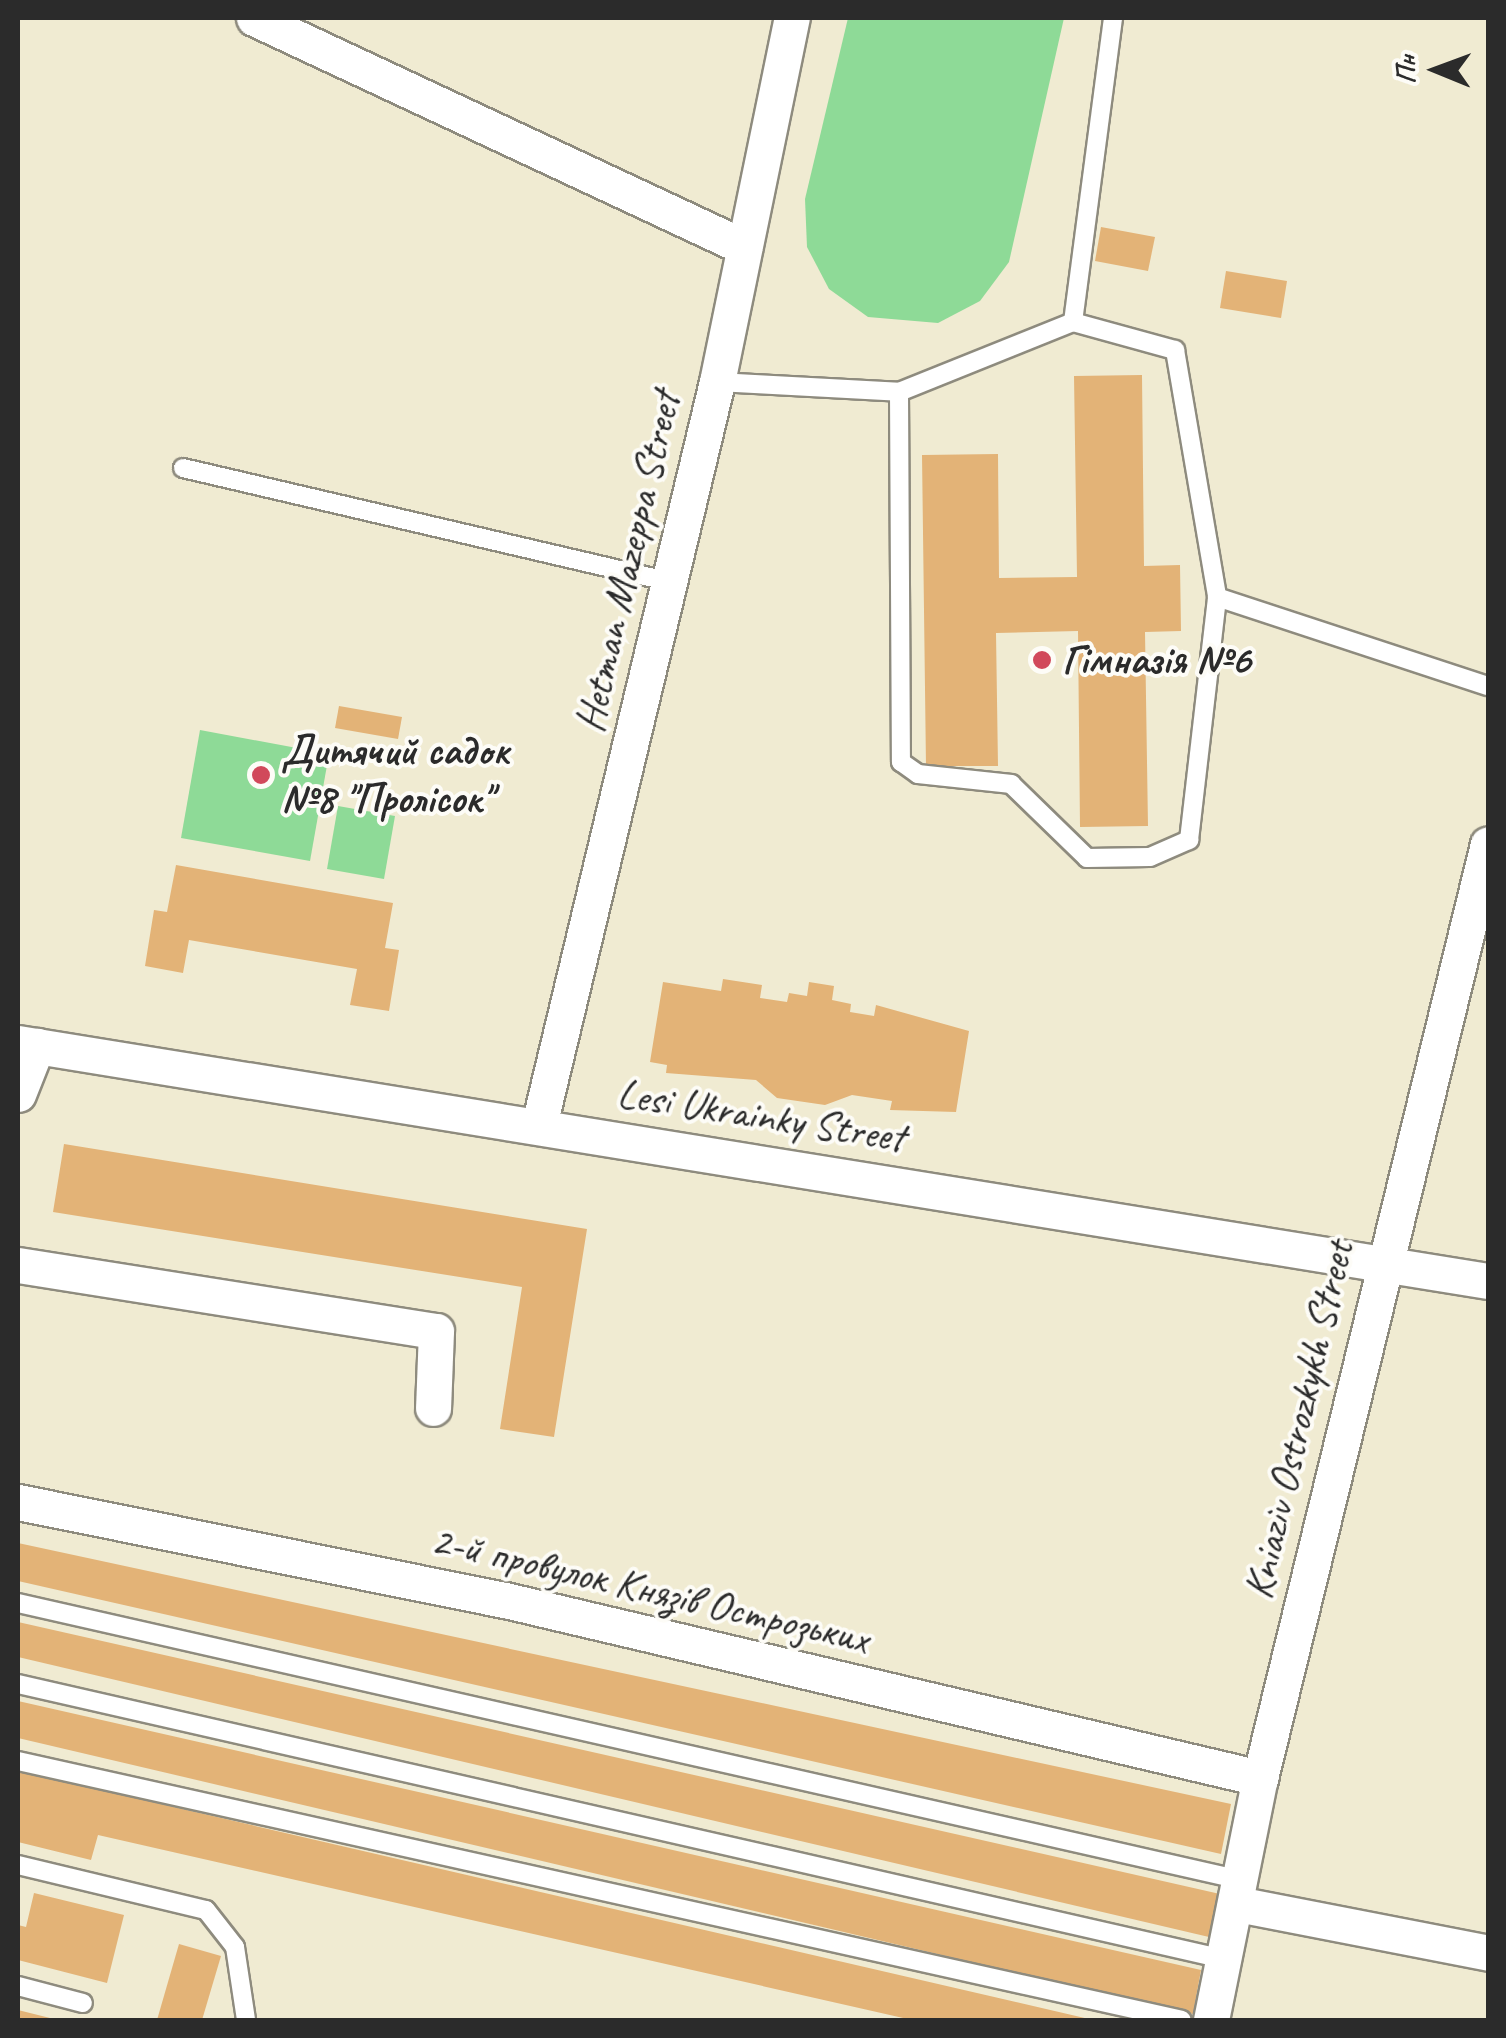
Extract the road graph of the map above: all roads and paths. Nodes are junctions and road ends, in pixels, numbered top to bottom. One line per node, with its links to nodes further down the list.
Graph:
1 (254, 18): 4 (street)
2 (792, 18): 4 (street, Hetman Mazeppa Street)
3 (1113, 18): 5 (lane)
4 (744, 247): 6 (street, Hetman Mazeppa Street)
5 (1073, 322): 7 (lane); 10 (lane)
6 (717, 382): 7 (lane); 9 (street, Hetman Mazeppa Street)
7 (899, 392): 10 (lane)
8 (183, 468): 9 (lane)
9 (671, 582): 15 (street, Hetman Mazeppa Street)
10 (1217, 597): 11 (lane)
11 (1488, 686)
12 (1488, 844): 17 (street, Kniaziv Ostrozkykh Street)
13 (27, 1044): 14 (street); 15 (street, Lesi Ukrainky Street)
14 (18, 1094)
15 (539, 1124): 17 (street, Lesi Ukrainky Street)
16 (18, 1265): 19 (street)
17 (1382, 1265): 18 (street, Lesi Ukrainky Street); 24 (street, Kniaziv Ostrozkykh Street)
18 (1488, 1281)
19 (432, 1408)
20 (18, 1502): 24 (street, 2-й провулок Князів Острозьких)
21 (18, 1603): 26 (lane)
22 (18, 1684): 28 (lane)
23 (18, 1761): 32 (lane)
24 (1260, 1778): 26 (street, Kniaziv Ostrozkykh Street)
25 (18, 1866): 31 (lane)
26 (1239, 1892): 27 (street); 28 (street, Kniaziv Ostrozkykh Street)
27 (1488, 1954)
28 (1224, 1959): 33 (street, Kniaziv Ostrozkykh Street)
29 (18, 1986): 30 (lane)
30 (83, 2003)
31 (246, 2020)
32 (1182, 2020)
33 (1211, 2020)

